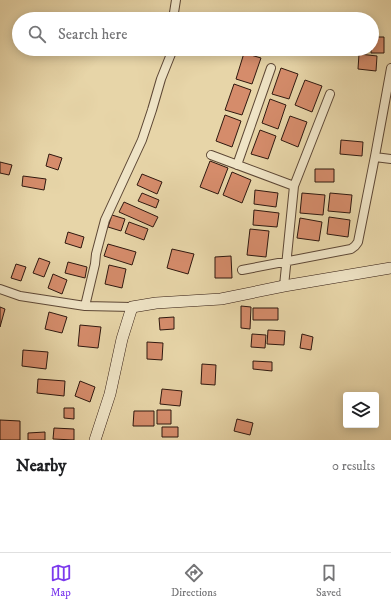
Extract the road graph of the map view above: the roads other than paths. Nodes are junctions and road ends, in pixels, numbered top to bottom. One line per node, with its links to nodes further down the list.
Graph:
1 (176, 0): 2 (street)
2 (174, 12)
3 (170, 56): 17 (street)
4 (271, 68): 10 (street)
5 (391, 68): 8 (street)
6 (330, 94): 11 (street)
7 (211, 155): 10 (street)
8 (375, 157): 9 (street); 12 (street)
9 (391, 159)
10 (237, 165): 11 (street)
11 (294, 186): 12 (street)
12 (287, 261): 14 (street); 15 (street)
13 (391, 268): 15 (street)
14 (242, 270)
15 (284, 286): 18 (street)
16 (0, 289): 17 (street)
17 (85, 306): 18 (street)
18 (132, 307): 19 (street)
19 (95, 440)

